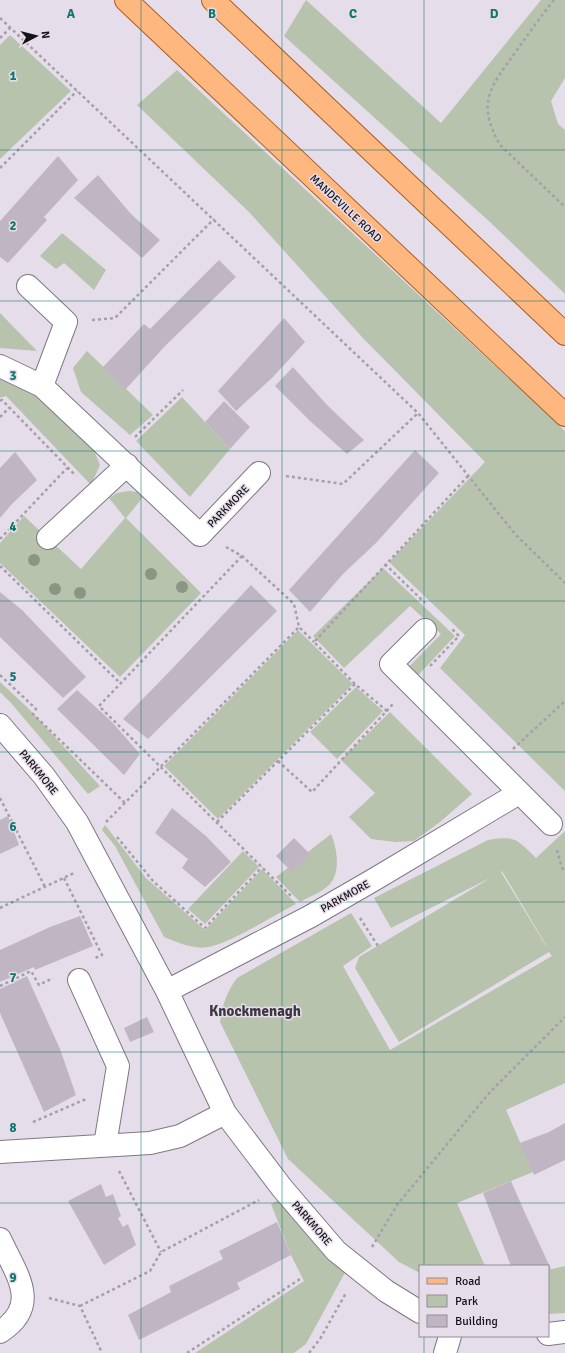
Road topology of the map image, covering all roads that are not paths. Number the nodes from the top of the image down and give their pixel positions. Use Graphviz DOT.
graph roads {
  1 [pos="126,0"];
  2 [pos="213,0"];
  3 [pos="28,286"];
  4 [pos="565,334"];
  5 [pos="0,366"];
  6 [pos="42,386"];
  7 [pos="565,415"];
  8 [pos="121,460"];
  9 [pos="259,473"];
  10 [pos="48,538"];
  11 [pos="425,630"];
  12 [pos="0,725"];
  13 [pos="519,793"];
  14 [pos="551,824"];
  15 [pos="75,972"];
  16 [pos="167,991"];
  17 [pos="225,1113"];
  18 [pos="105,1146"];
  19 [pos="0,1152"];
  20 [pos="0,1239"];
  21 [pos="419,1311"];
  22 [pos="0,1332"];
  23 [pos="565,1332"];
  24 [pos="549,1334"];
  25 [pos="450,1337"];
  26 [pos="446,1353"];
  1 -- 7 [label="main road, MANDEVILLE ROAD"];
  2 -- 4 [label="main road"];
  3 -- 6 [label="street"];
  5 -- 6 [label="street, PARKMORE"];
  6 -- 8 [label="street, PARKMORE"];
  8 -- 9 [label="street, PARKMORE"];
  8 -- 10 [label="street"];
  11 -- 13 [label="street"];
  12 -- 16 [label="street, PARKMORE"];
  13 -- 14 [label="street"];
  13 -- 16 [label="street, PARKMORE"];
  15 -- 18 [label="street"];
  16 -- 17 [label="street, PARKMORE"];
  17 -- 18 [label="street"];
  17 -- 21 [label="street, PARKMORE"];
  18 -- 19 [label="street"];
  20 -- 22 [label="street"];
  23 -- 24 [label="street"];
  25 -- 26 [label="street"];
}
